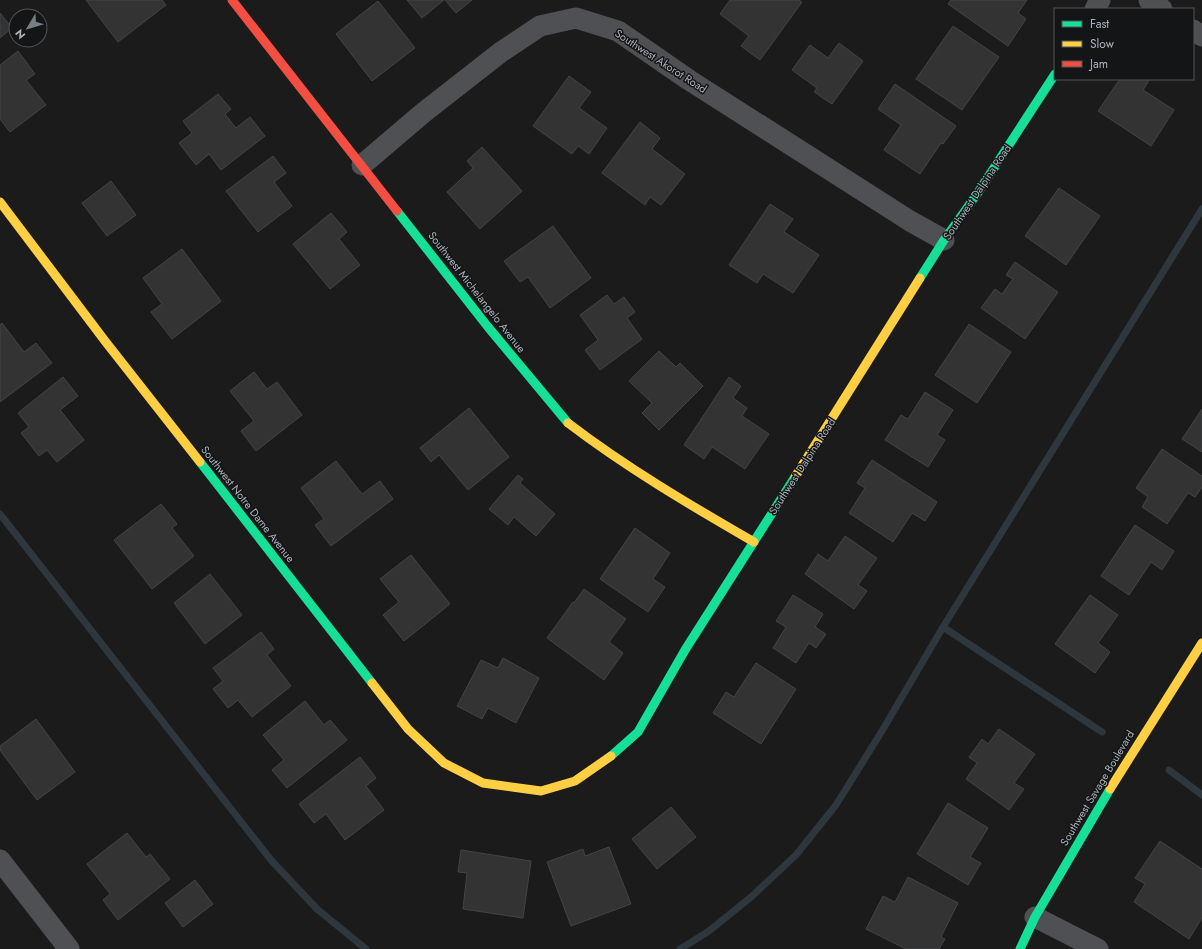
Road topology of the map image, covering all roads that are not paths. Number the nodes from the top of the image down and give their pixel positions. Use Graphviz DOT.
graph roads {
  1 [pos="232,0"];
  2 [pos="1149,0"];
  3 [pos="1161,8"];
  4 [pos="1054,76"];
  5 [pos="362,165"];
  6 [pos="0,202"];
  7 [pos="944,240"];
  8 [pos="754,542"];
  9 [pos="1202,643"];
  10 [pos="504,786"];
  11 [pos="0,860"];
  12 [pos="1034,917"];
  13 [pos="68,949"];
  14 [pos="1020,949"];
  15 [pos="1098,949"];
  1 -- 5 [label="street, Southwest Michelangelo Avenue"];
  2 -- 3 [label="street"];
  4 -- 7 [label="street, Southwest Dalpina Road"];
  5 -- 7 [label="street, Southwest Akorot Road"];
  5 -- 8 [label="street, Southwest Michelangelo Avenue"];
  6 -- 10 [label="street, Southwest Notre Dame Avenue"];
  7 -- 8 [label="street, Southwest Dalpina Road"];
  8 -- 10 [label="street, Southwest Dalpina Road"];
  9 -- 12 [label="street, Southwest Savage Boulevard"];
  11 -- 13 [label="street"];
  12 -- 14 [label="street, Southwest Savage Boulevard"];
  12 -- 15 [label="street"];
}
